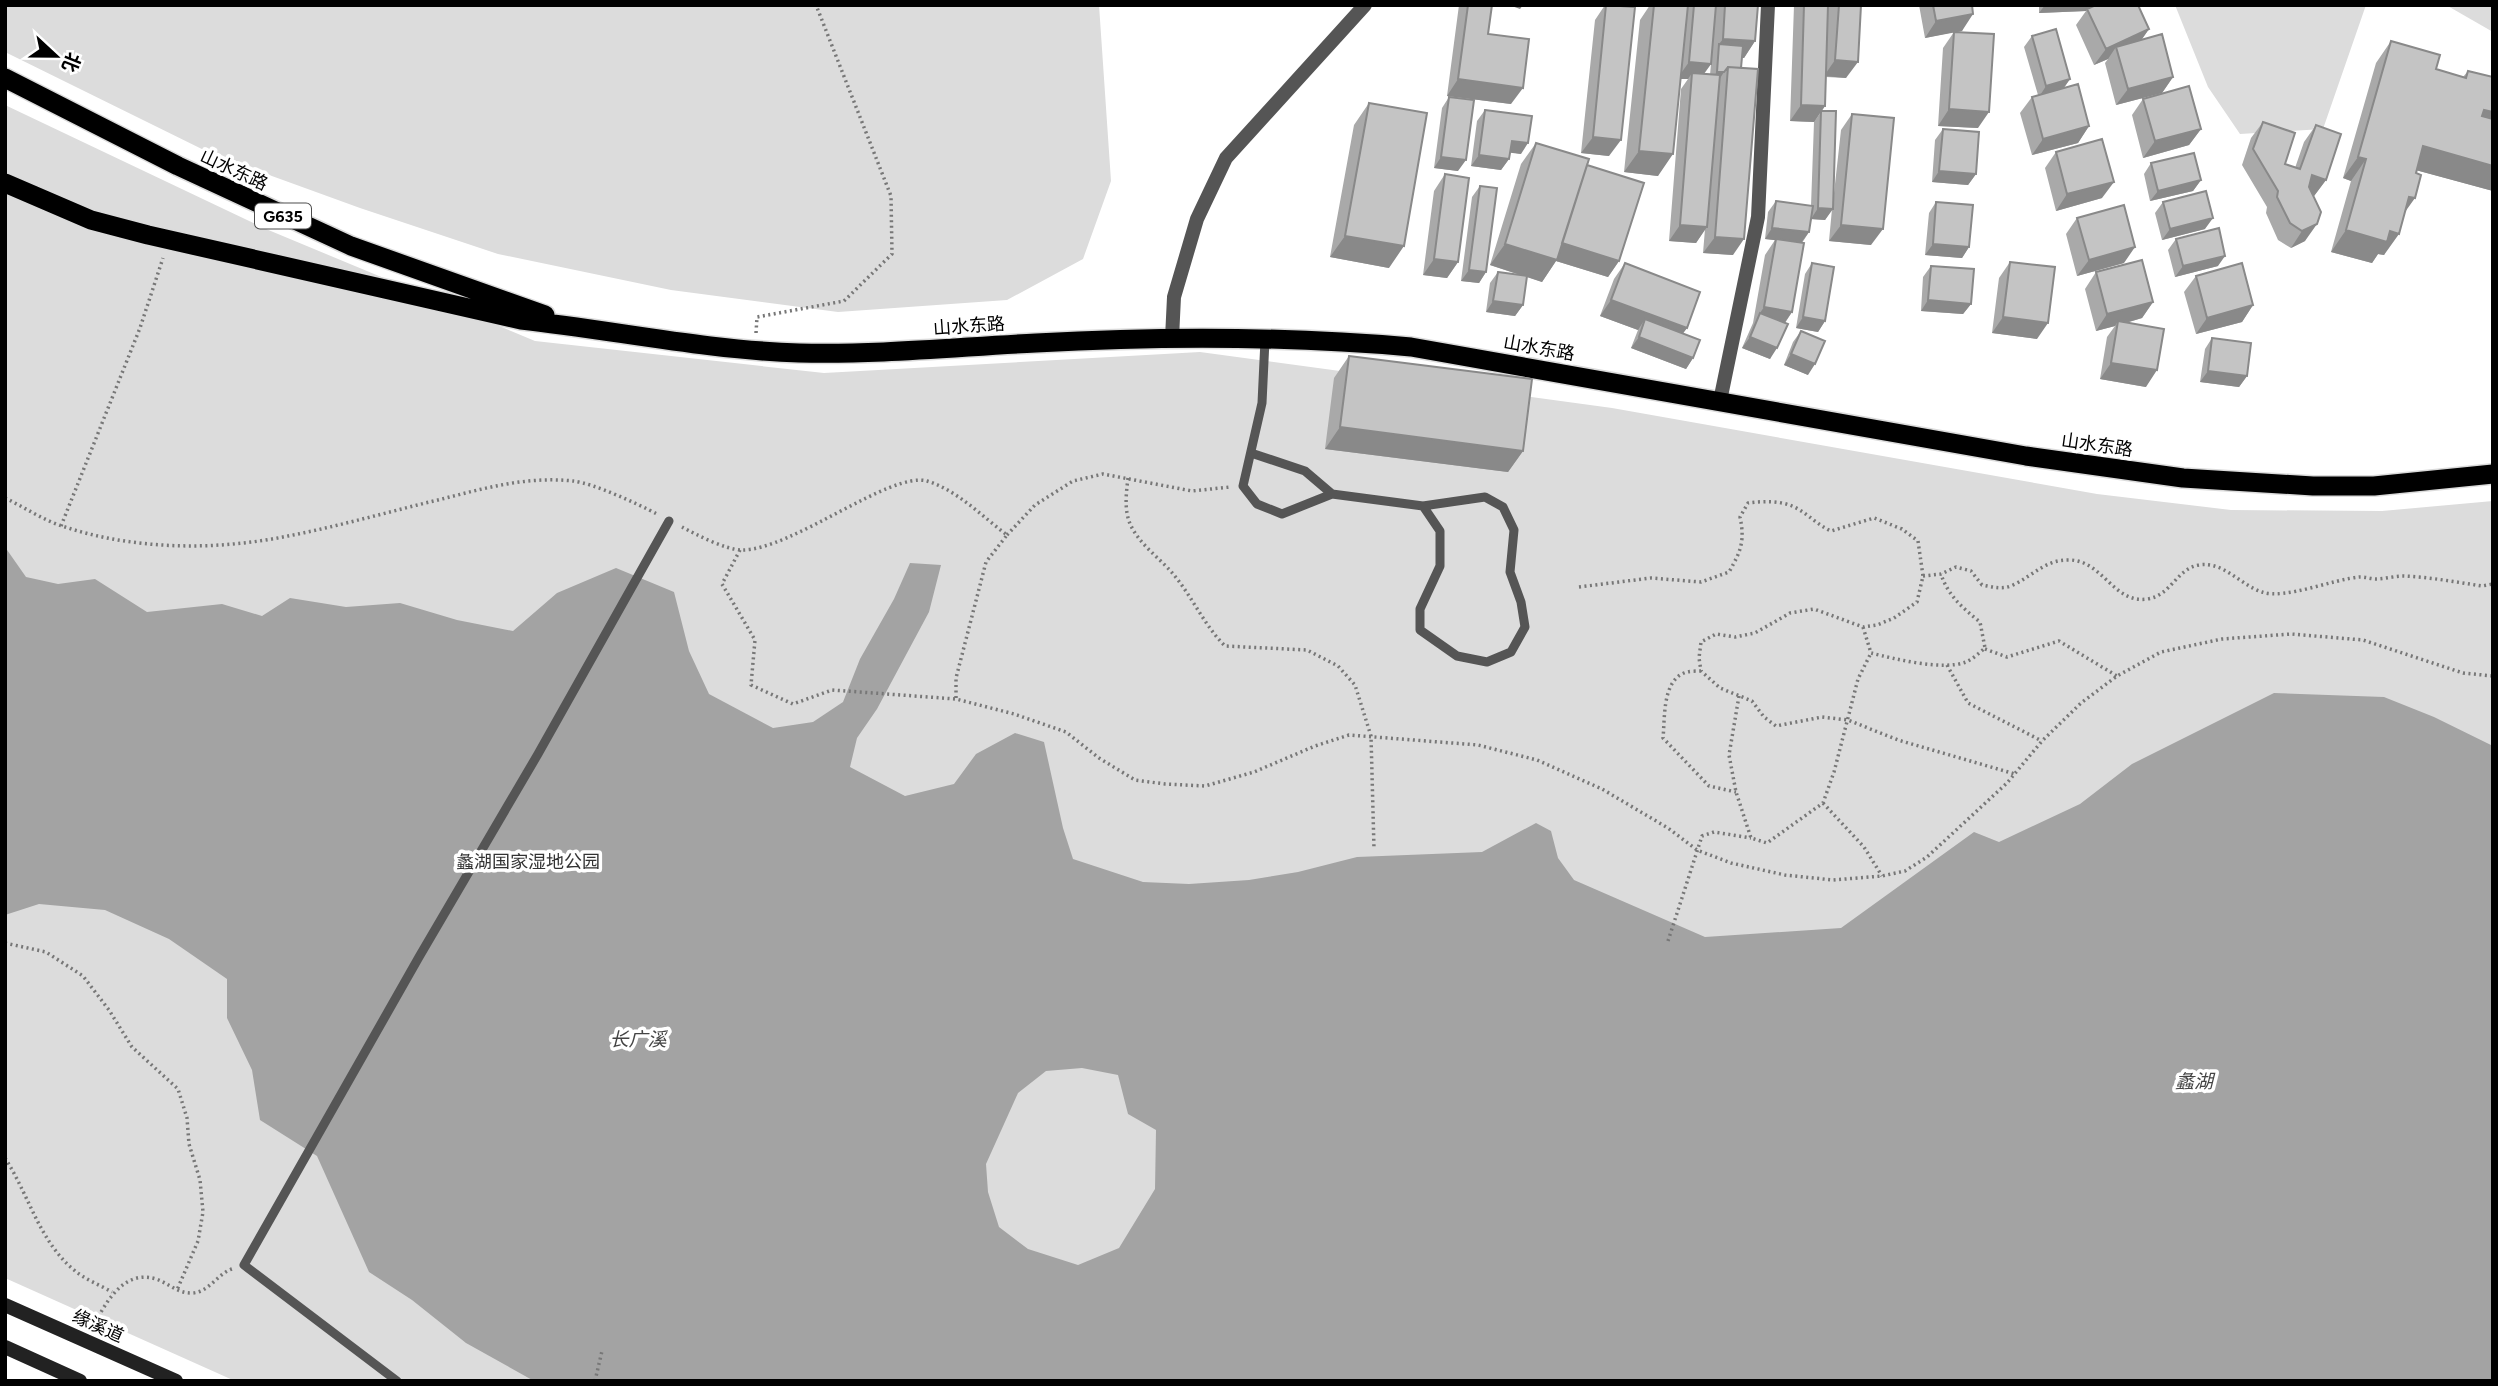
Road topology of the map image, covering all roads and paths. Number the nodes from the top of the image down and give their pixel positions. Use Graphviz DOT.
graph roads {
  1 [pos="816,5"];
  2 [pos="1365,5"];
  3 [pos="1768,5"];
  4 [pos="5,78"];
  5 [pos="5,183"];
  6 [pos="169,240"];
  7 [pos="572,326"];
  8 [pos="1172,338"];
  9 [pos="1266,338"];
  10 [pos="756,350"];
  11 [pos="1720,401"];
  12 [pos="1251,453"];
  13 [pos="2493,474"];
  14 [pos="1128,478"];
  15 [pos="1242,486"];
  16 [pos="1332,494"];
  17 [pos="5,498"];
  18 [pos="1423,506"];
  19 [pos="669,521"];
  20 [pos="61,526"];
  21 [pos="1007,536"];
  22 [pos="740,550"];
  23 [pos="1941,574"];
  24 [pos="1923,576"];
  25 [pos="2493,584"];
  26 [pos="1579,587"];
  27 [pos="1863,627"];
  28 [pos="1985,648"];
  29 [pos="1871,653"];
  30 [pos="1947,665"];
  31 [pos="1701,671"];
  32 [pos="2117,676"];
  33 [pos="2493,676"];
  34 [pos="1739,696"];
  35 [pos="956,699"];
  36 [pos="1848,720"];
  37 [pos="1371,736"];
  38 [pos="2042,741"];
  39 [pos="2015,774"];
  40 [pos="1736,792"];
  41 [pos="1823,803"];
  42 [pos="1751,838"];
  43 [pos="1374,849"];
  44 [pos="1697,850"];
  45 [pos="1882,876"];
  46 [pos="1668,941"];
  47 [pos="5,943"];
  48 [pos="5,1158"];
  49 [pos="244,1265"];
  50 [pos="177,1290"];
  51 [pos="112,1292"];
  52 [pos="5,1305"];
  53 [pos="84,1341"];
  54 [pos="5,1347"];
  55 [pos="602,1351"];
  56 [pos="80,1381"];
  57 [pos="176,1381"];
  58 [pos="397,1381"];
  59 [pos="595,1381"];
  1 -- 10 [label="path"];
  2 -- 8 [label="street"];
  3 -- 11 [label="street"];
  4 -- 7 [label="highway, 山水东路 / G635"];
  5 -- 6 [label="highway, 山水东路"];
  6 -- 7 [label="highway, 山水东路"];
  6 -- 20 [label="path"];
  7 -- 10 [label="highway, 山水东路"];
  8 -- 9 [label="highway, 山水东路"];
  8 -- 10 [label="highway, 山水东路"];
  9 -- 11 [label="highway, 山水东路"];
  9 -- 12 [label="lane"];
  11 -- 13 [label="highway, 山水东路"];
  12 -- 15 [label="lane"];
  12 -- 16 [label="lane"];
  14 -- 15 [label="path"];
  14 -- 21 [label="path"];
  14 -- 37 [label="path"];
  15 -- 16 [label="lane"];
  16 -- 18 [label="lane"];
  17 -- 20 [label="path"];
  18 -- 18 [label="lane"];
  19 -- 20 [label="path"];
  19 -- 22 [label="path"];
  19 -- 49 [label="lane"];
  21 -- 22 [label="path"];
  21 -- 35 [label="path"];
  22 -- 35 [label="path"];
  23 -- 24 [label="path"];
  23 -- 25 [label="path"];
  23 -- 28 [label="path"];
  24 -- 26 [label="path"];
  24 -- 27 [label="path"];
  27 -- 29 [label="path"];
  27 -- 31 [label="path"];
  28 -- 30 [label="path"];
  28 -- 32 [label="path"];
  29 -- 30 [label="path"];
  29 -- 36 [label="path"];
  30 -- 38 [label="path"];
  31 -- 34 [label="path"];
  31 -- 40 [label="path"];
  32 -- 33 [label="path"];
  32 -- 38 [label="path"];
  34 -- 36 [label="path"];
  34 -- 40 [label="path"];
  35 -- 37 [label="path"];
  36 -- 39 [label="path"];
  36 -- 41 [label="path"];
  37 -- 43 [label="path"];
  37 -- 44 [label="path"];
  38 -- 39 [label="path"];
  39 -- 45 [label="path"];
  40 -- 42 [label="path"];
  41 -- 42 [label="path"];
  41 -- 45 [label="path"];
  42 -- 44 [label="path"];
  44 -- 45 [label="path"];
  44 -- 46 [label="path"];
  47 -- 50 [label="path"];
  48 -- 51 [label="path"];
  49 -- 50 [label="path"];
  49 -- 58 [label="lane"];
  50 -- 51 [label="path"];
  51 -- 53 [label="path"];
  52 -- 53 [label="main road, 缘溪道"];
  53 -- 57 [label="main road, 缘溪道"];
  54 -- 56 [label="main road"];
  55 -- 59 [label="path"];
}
